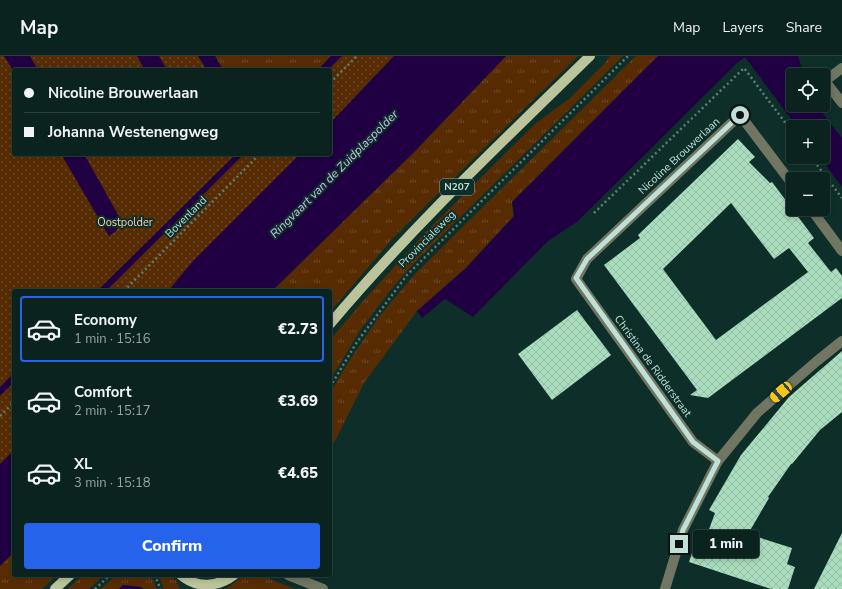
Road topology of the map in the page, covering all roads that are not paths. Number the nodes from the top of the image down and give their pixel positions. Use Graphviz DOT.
graph roads {
  1 [pos="590,56"];
  2 [pos="842,68"];
  3 [pos="842,103"];
  4 [pos="786,176"];
  5 [pos="816,216"];
  6 [pos="842,251"];
  7 [pos="576,278"];
  8 [pos="332,322"];
  9 [pos="842,341"];
  10 [pos="718,461"];
  11 [pos="68,577"];
  12 [pos="184,577"];
  13 [pos="232,577"];
  14 [pos="293,577"];
  15 [pos="190,585"];
  16 [pos="214,587"];
  17 [pos="55,589"];
  18 [pos="323,589"];
  19 [pos="665,589"];
  1 -- 8 [label="main road, Provincialeweg / N207"];
  2 -- 3 [label="street"];
  4 -- 7 [label="street, Nicoline Brouwerlaan"];
  5 -- 6 [label="street"];
  7 -- 10 [label="street, Christina de Ridderstraat"];
  9 -- 10 [label="street"];
  10 -- 19 [label="street"];
  11 -- 17 [label="main road"];
  12 -- 15 [label="main road"];
  13 -- 16 [label="main road"];
  14 -- 18 [label="street"];
  15 -- 16 [label="main road"];
}
